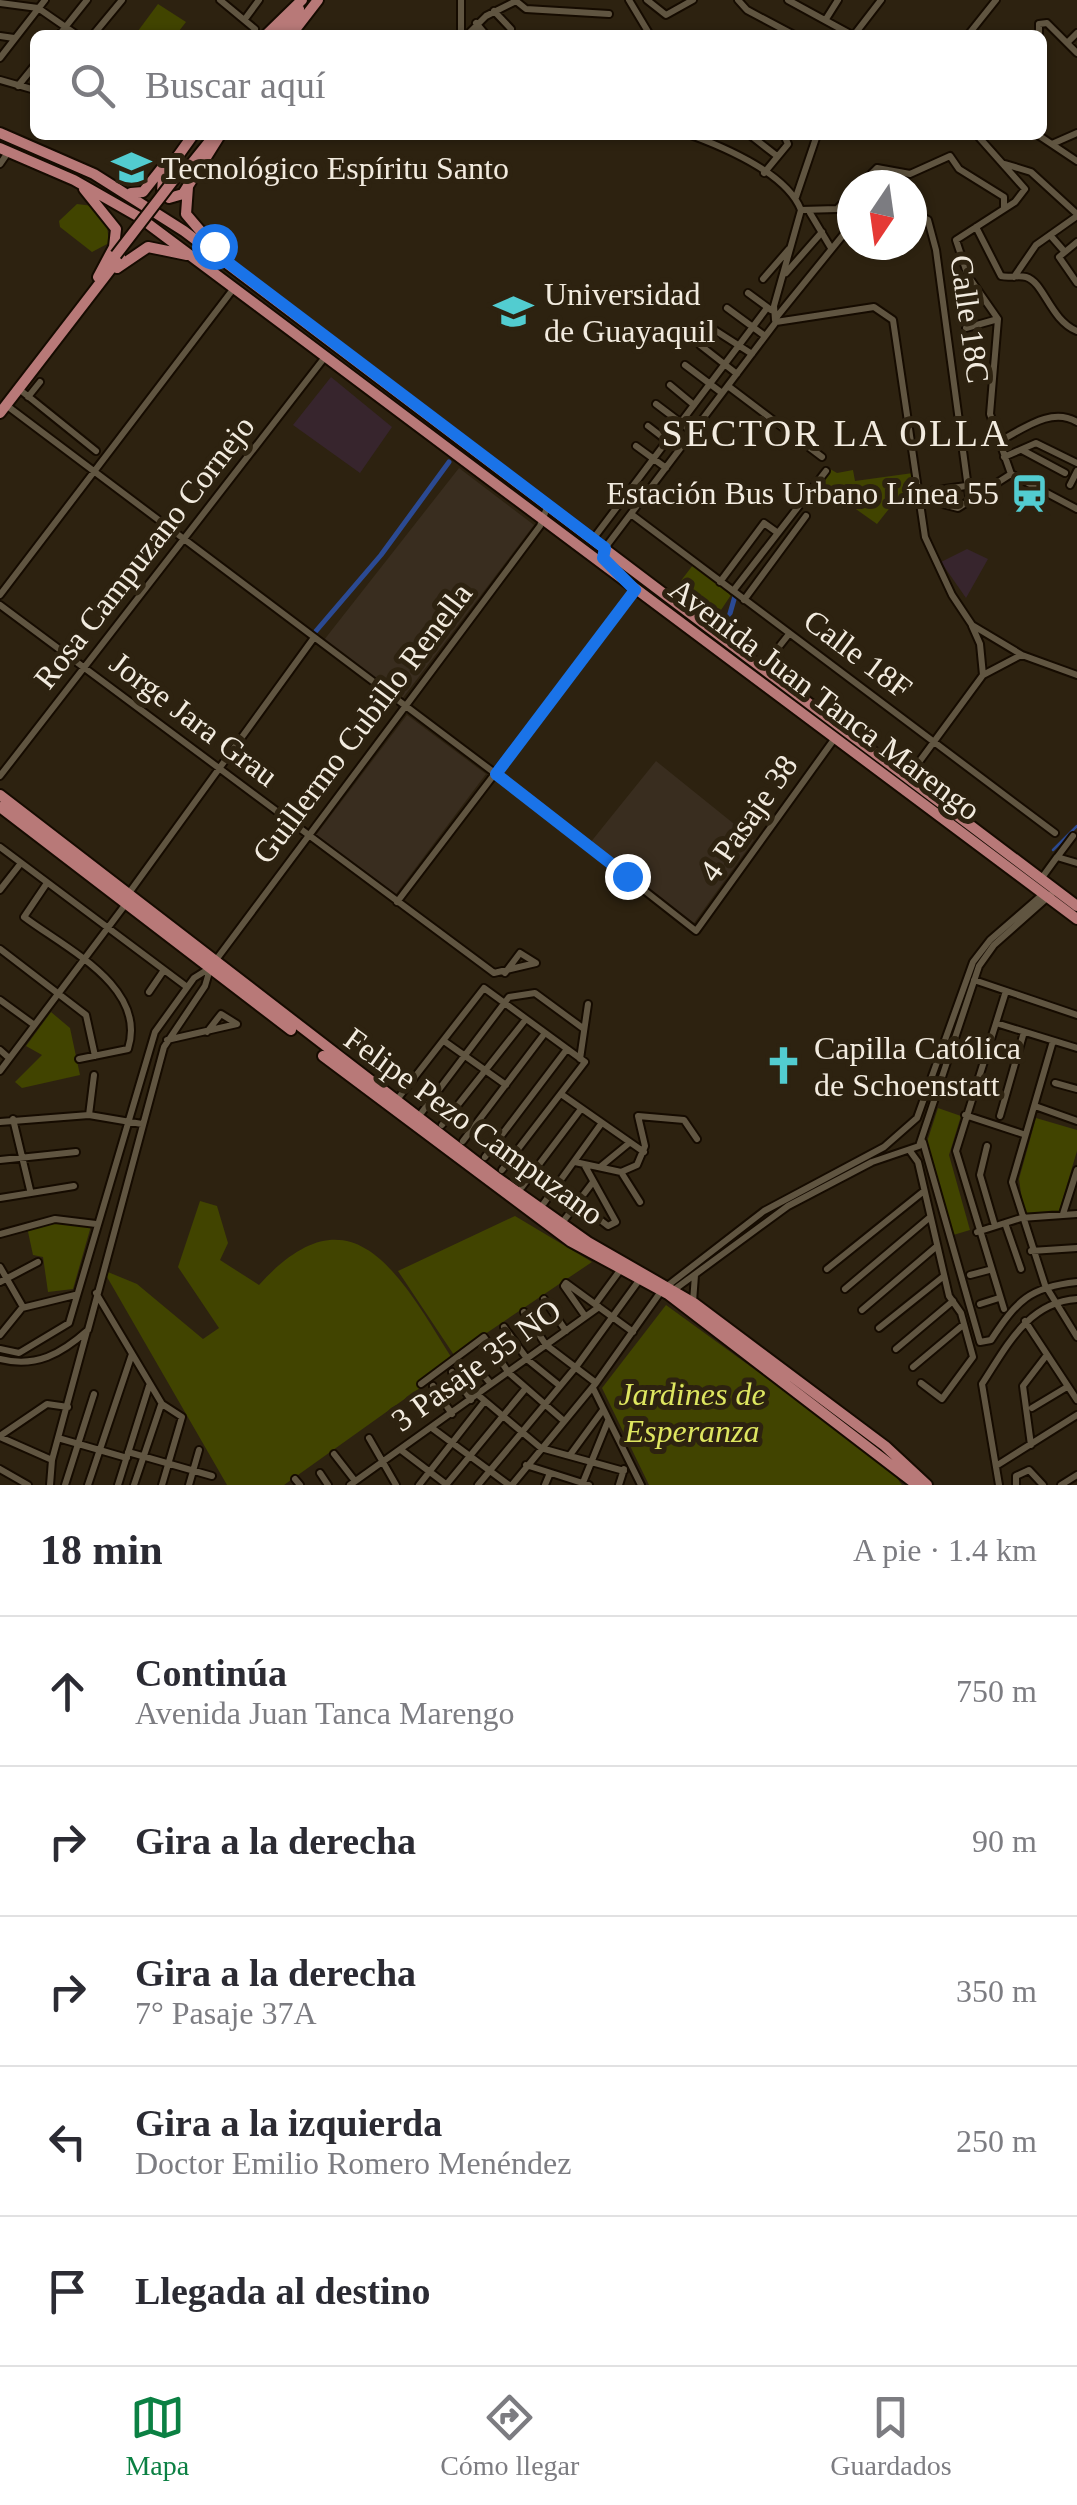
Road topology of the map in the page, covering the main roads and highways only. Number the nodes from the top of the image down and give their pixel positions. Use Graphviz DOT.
graph roads {
  1 [pos="301,0"];
  2 [pos="318,0"];
  3 [pos="264,30"];
  4 [pos="282,30"];
  5 [pos="295,30"];
  6 [pos="0,131"];
  7 [pos="186,140"];
  8 [pos="187,140"];
  9 [pos="209,140"];
  10 [pos="211,140"];
  11 [pos="5,150"];
  12 [pos="74,180"];
  13 [pos="188,186"];
  14 [pos="125,192"];
  15 [pos="197,258"];
  16 [pos="222,258"];
  17 [pos="94,288"];
  18 [pos="326,356"];
  19 [pos="376,375"];
  20 [pos="2,405"];
  21 [pos="605,548"];
  22 [pos="621,580"];
  23 [pos="846,745"];
  24 [pos="908,777"];
  25 [pos="0,794"];
  26 [pos="0,807"];
  27 [pos="1050,894"];
  28 [pos="127,900"];
  29 [pos="1075,902"];
  30 [pos="1077,919"];
  31 [pos="347,1070"];
  32 [pos="666,1292"];
  33 [pos="917,1485"];
  34 [pos="927,1485"];
  1 -- 3 [label="main road"];
  1 -- 4 [label="main road"];
  2 -- 5 [label="main road"];
  6 -- 14 [label="main road, Avenida Juan Tanca Marengo"];
  7 -- 14 [label="main road"];
  8 -- 13 [label="main road"];
  9 -- 17 [label="main road, bridge"];
  10 -- 13 [label="main road"];
  11 -- 12 [label="main road, Avenida Juan Tanca Marengo"];
  12 -- 15 [label="main road, Avenida Juan Tanca Marengo"];
  12 -- 17 [label="main road"];
  13 -- 16 [label="main road"];
  14 -- 16 [label="main road, Avenida Juan Tanca Marengo"];
  15 -- 17 [label="main road"];
  15 -- 18 [label="main road, Avenida Juan Tanca Marengo"];
  16 -- 19 [label="main road, Avenida Juan Tanca Marengo"];
  17 -- 20 [label="main road"];
  17 -- 20 [label="main road"];
  18 -- 19 [label="main road"];
  18 -- 22 [label="main road, Avenida Juan Tanca Marengo"];
  19 -- 21 [label="main road, Avenida Juan Tanca Marengo"];
  21 -- 22 [label="main road"];
  21 -- 24 [label="main road, Avenida Juan Tanca Marengo"];
  22 -- 23 [label="main road, Avenida Juan Tanca Marengo"];
  23 -- 24 [label="main road"];
  23 -- 27 [label="main road, Avenida Juan Tanca Marengo"];
  24 -- 27 [label="main road, Avenida Juan Tanca Marengo"];
  25 -- 28 [label="main road, Felipe Pezo Campuzano"];
  26 -- 28 [label="main road, Felipe Pezo Campuzano"];
  27 -- 29 [label="main road, Avenida Juan Tanca Marengo"];
  27 -- 30 [label="main road, Avenida Juan Tanca Marengo"];
  28 -- 31 [label="main road, Felipe Pezo Campuzano"];
  31 -- 32 [label="main road, Felipe Pezo Campuzano"];
  31 -- 32 [label="main road, Felipe Pezo Campuzano"];
  32 -- 33 [label="main road, Felipe Pezo Campuzano"];
  32 -- 34 [label="main road, Felipe Pezo Campuzano"];
}
